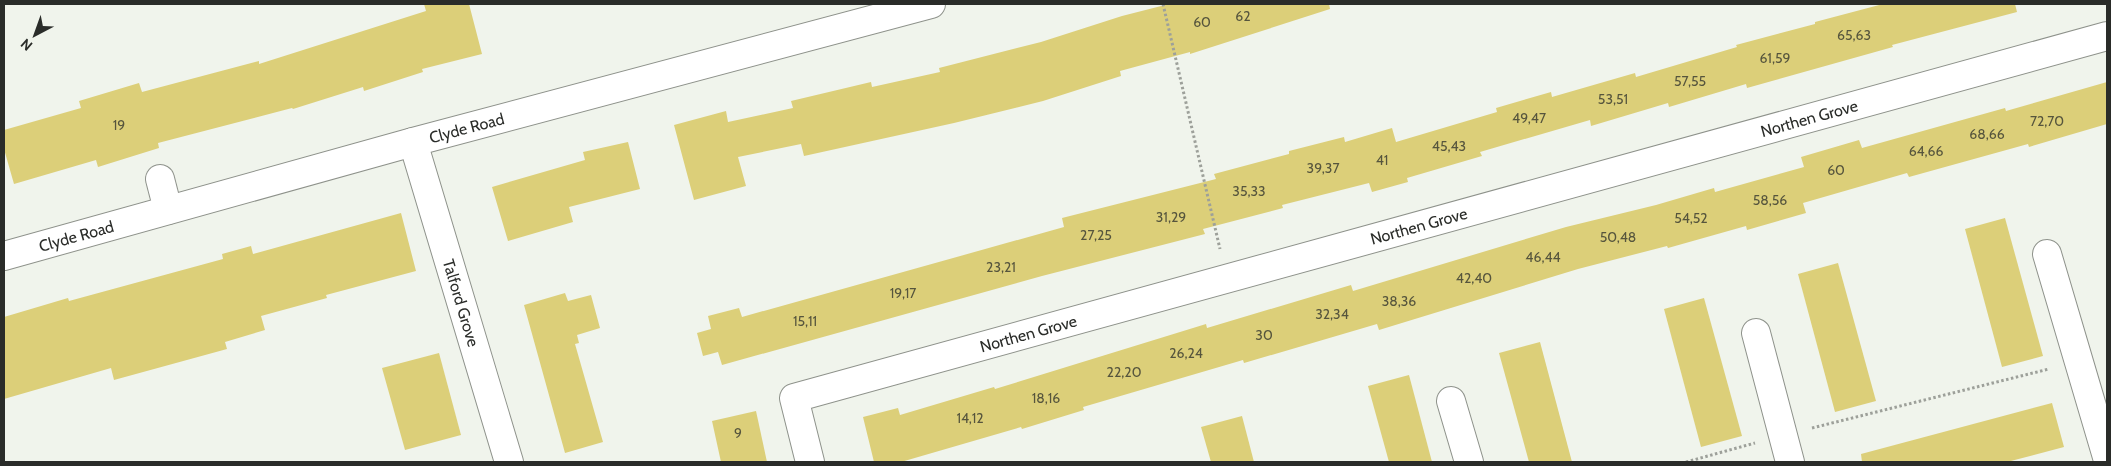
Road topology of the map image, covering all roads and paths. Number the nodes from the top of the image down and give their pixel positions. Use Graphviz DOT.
graph roads {
  1 [pos="931,4"];
  2 [pos="1163,4"];
  3 [pos="2107,36"];
  4 [pos="413,142"];
  5 [pos="160,179"];
  6 [pos="168,210"];
  7 [pos="2047,254"];
  8 [pos="4,256"];
  9 [pos="1227,279"];
  10 [pos="1756,333"];
  11 [pos="2079,362"];
  12 [pos="1451,401"];
  13 [pos="1783,436"];
  14 [pos="2107,456"];
  15 [pos="509,462"];
  16 [pos="810,462"];
  17 [pos="1469,462"];
  18 [pos="1686,462"];
  19 [pos="1790,462"];
  1 -- 4 [label="street, Clyde Road"];
  2 -- 9 [label="path"];
  3 -- 9 [label="street, Northen Grove"];
  4 -- 6 [label="street, Clyde Road"];
  4 -- 15 [label="street, Talford Grove"];
  5 -- 6 [label="street"];
  6 -- 8 [label="street, Clyde Road"];
  7 -- 11 [label="street"];
  9 -- 16 [label="street, Northen Grove"];
  10 -- 13 [label="street"];
  11 -- 13 [label="path"];
  11 -- 14 [label="street"];
  12 -- 17 [label="street"];
  13 -- 18 [label="path"];
  13 -- 19 [label="street"];
}
